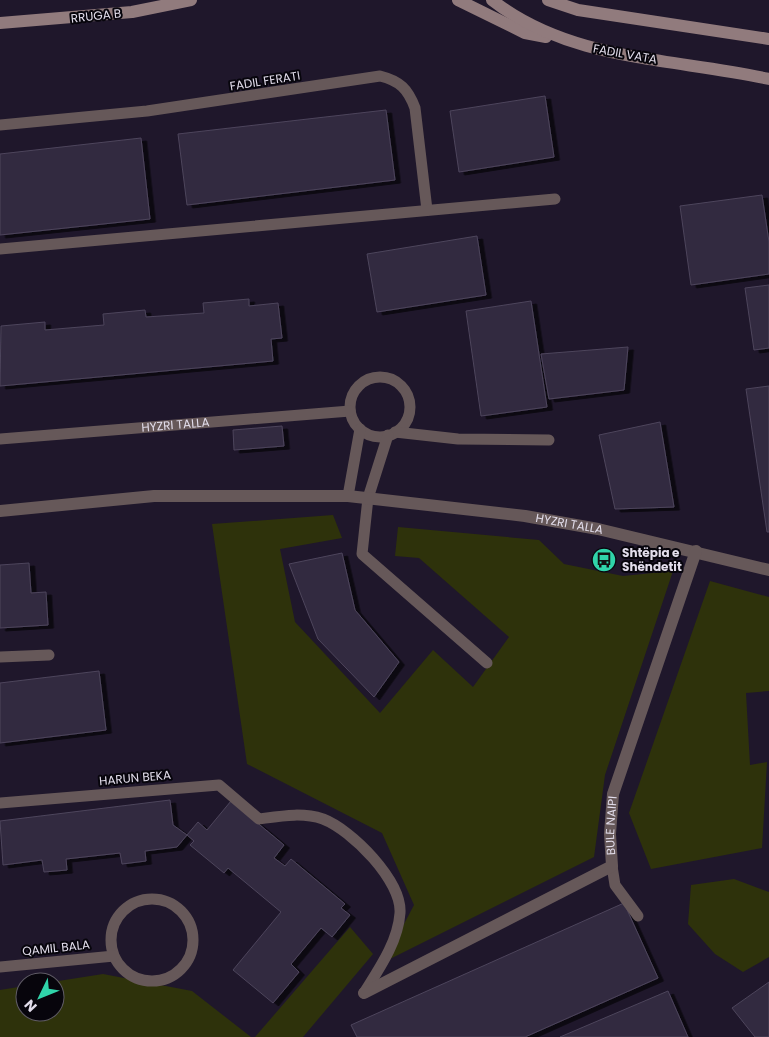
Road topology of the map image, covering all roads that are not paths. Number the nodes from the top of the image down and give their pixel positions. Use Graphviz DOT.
graph roads {
  1 [pos="191,0"];
  2 [pos="458,0"];
  3 [pos="492,0"];
  4 [pos="548,0"];
  5 [pos="566,0"];
  6 [pos="578,10"];
  7 [pos="0,23"];
  8 [pos="769,39"];
  9 [pos="568,42"];
  10 [pos="769,78"];
  11 [pos="0,126"];
  12 [pos="555,199"];
  13 [pos="427,210"];
  14 [pos="0,248"];
  15 [pos="350,411"];
  16 [pos="360,429"];
  17 [pos="392,434"];
  18 [pos="0,440"];
  19 [pos="549,440"];
  20 [pos="348,496"];
  21 [pos="368,498"];
  22 [pos="0,511"];
  23 [pos="696,551"];
  24 [pos="769,570"];
  25 [pos="49,655"];
  26 [pos="0,658"];
  27 [pos="487,663"];
  28 [pos="0,803"];
  29 [pos="612,866"];
  30 [pos="638,916"];
  31 [pos="114,956"];
  32 [pos="0,967"];
  33 [pos="364,993"];
  1 -- 7 [label="main road, RRUGA B"];
  2 -- 9 [label="main road"];
  3 -- 9 [label="main road, FADIL VATA"];
  4 -- 6 [label="main road"];
  5 -- 6 [label="main road"];
  6 -- 8 [label="main road"];
  9 -- 10 [label="main road, FADIL VATA"];
  11 -- 13 [label="lane, FADIL FERATI"];
  12 -- 13 [label="lane"];
  13 -- 14 [label="lane"];
  15 -- 16 [label="lane"];
  15 -- 17 [label="lane"];
  15 -- 18 [label="lane, HYZRI TALLA"];
  16 -- 17 [label="lane"];
  16 -- 20 [label="lane"];
  17 -- 19 [label="lane"];
  17 -- 21 [label="lane"];
  20 -- 21 [label="street, HYZRI TALLA"];
  20 -- 22 [label="street, HYZRI TALLA"];
  21 -- 23 [label="street, HYZRI TALLA"];
  21 -- 27 [label="lane"];
  23 -- 24 [label="street, HYZRI TALLA"];
  23 -- 29 [label="street, BULE NAIPI"];
  25 -- 26 [label="lane"];
  28 -- 33 [label="lane, HARUN BEKA"];
  29 -- 30 [label="lane"];
  29 -- 33 [label="street, BULE NAIPI"];
  31 -- 31 [label="lane"];
  31 -- 32 [label="lane, QAMIL BALA"];
}
